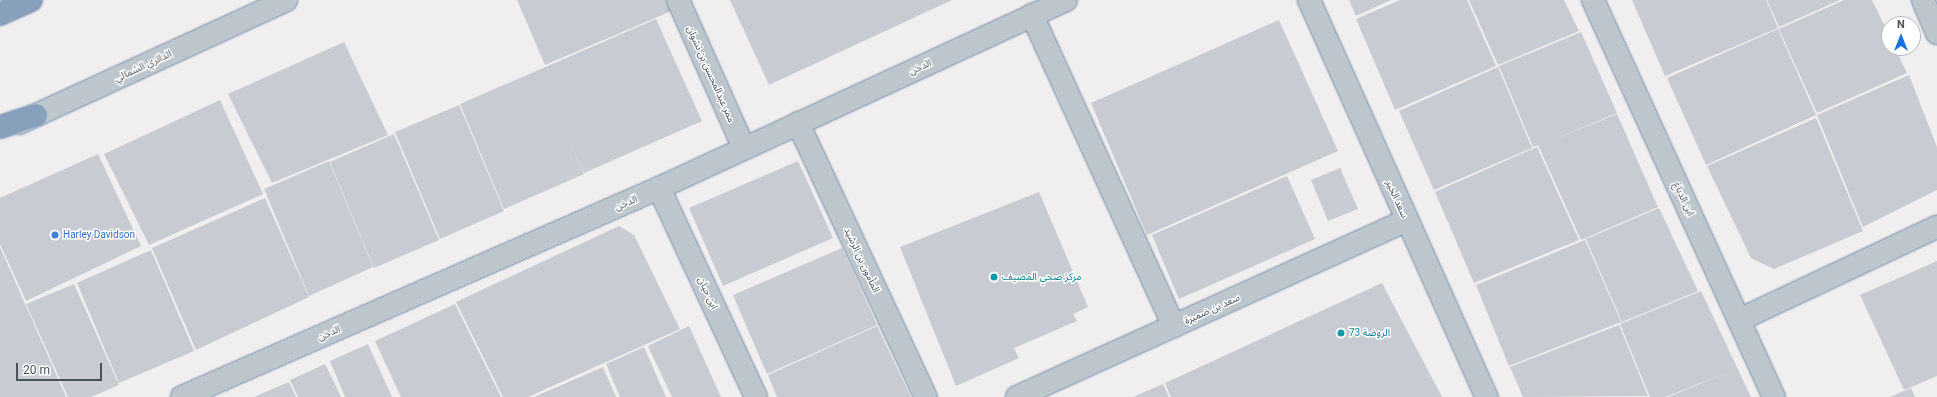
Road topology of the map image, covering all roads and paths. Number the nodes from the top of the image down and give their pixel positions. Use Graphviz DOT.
graph roads {
  1 [pos="31,0"];
  2 [pos="286,0"];
  3 [pos="678,0"];
  4 [pos="1066,0"];
  5 [pos="1309,0"];
  6 [pos="1593,0"];
  7 [pos="1923,0"];
  8 [pos="0,14"];
  9 [pos="1032,15"];
  10 [pos="1937,33"];
  11 [pos="36,115"];
  12 [pos="798,123"];
  13 [pos="0,127"];
  14 [pos="0,132"];
  15 [pos="744,148"];
  16 [pos="659,188"];
  17 [pos="1407,220"];
  18 [pos="1937,228"];
  19 [pos="1739,320"];
  20 [pos="1174,326"];
  21 [pos="182,397"];
  22 [pos="756,397"];
  23 [pos="926,397"];
  24 [pos="1017,397"];
  25 [pos="1487,397"];
  26 [pos="1774,397"];
  1 -- 8 [label="highway"];
  2 -- 11 [label="street, الدائري الشمالي"];
  3 -- 15 [label="street, ممر عبدالمحسن بن نشوان"];
  4 -- 9 [label="street, الدخن"];
  5 -- 17 [label="street, سعد الخير"];
  6 -- 19 [label="street, ابن الدباغ"];
  7 -- 10 [label="street"];
  9 -- 12 [label="street, الدخن"];
  9 -- 20 [label="street"];
  11 -- 13 [label="highway"];
  11 -- 14 [label="street, الدائري الشمالي"];
  12 -- 15 [label="street, الدخن"];
  12 -- 23 [label="street, المأمون بن الرشيد"];
  15 -- 16 [label="street, الدخن"];
  16 -- 21 [label="street, الدخن"];
  16 -- 22 [label="street, ابن حيان"];
  17 -- 20 [label="street, سعد بن ضميرة"];
  17 -- 25 [label="street, سعد الخير"];
  18 -- 19 [label="street"];
  19 -- 26 [label="street, ابن الدباغ"];
  20 -- 24 [label="street, سعد بن ضميرة"];
}
